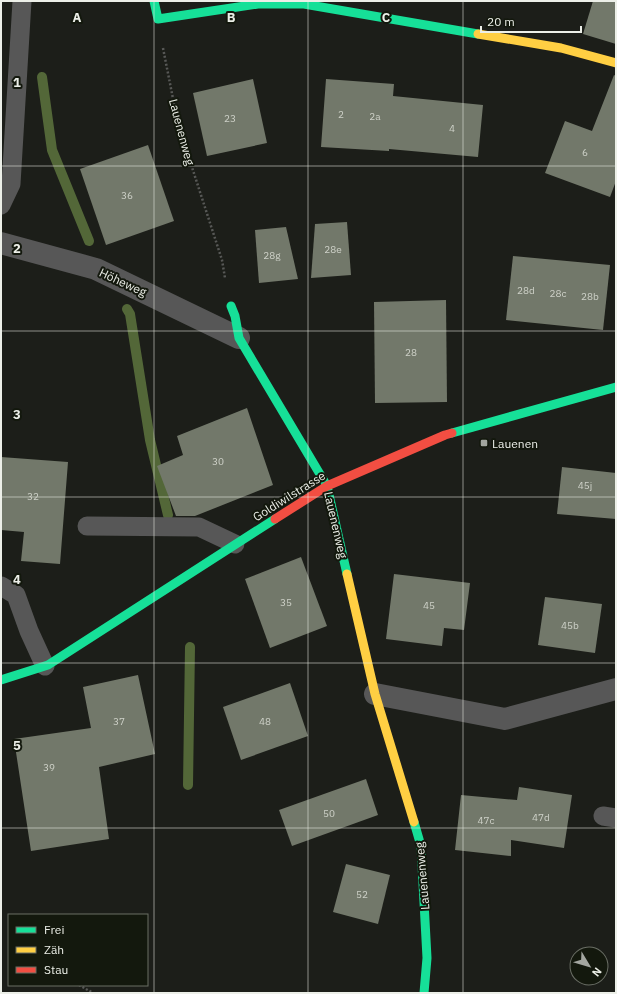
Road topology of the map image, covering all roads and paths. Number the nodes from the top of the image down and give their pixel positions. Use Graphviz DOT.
graph roads {
  1 [pos="22,1"];
  2 [pos="154,1"];
  3 [pos="158,19"];
  4 [pos="616,63"];
  5 [pos="1,205"];
  6 [pos="1,243"];
  7 [pos="222,260"];
  8 [pos="231,306"];
  9 [pos="239,338"];
  10 [pos="616,387"];
  11 [pos="327,486"];
  12 [pos="87,526"];
  13 [pos="235,544"];
  14 [pos="1,586"];
  15 [pos="45,666"];
  16 [pos="1,680"];
  17 [pos="616,689"];
  18 [pos="375,694"];
  19 [pos="81,986"];
  20 [pos="93,993"];
  21 [pos="424,993"];
  1 -- 5 [label="lane"];
  2 -- 3 [label="street"];
  3 -- 4 [label="street"];
  3 -- 7 [label="path, Lauenenweg"];
  6 -- 9 [label="street, Höheweg"];
  8 -- 9 [label="street, Lauenenweg"];
  9 -- 11 [label="street, Lauenenweg"];
  10 -- 11 [label="street, Goldiwilstrasse"];
  11 -- 13 [label="street, Goldiwilstrasse"];
  11 -- 18 [label="street, Lauenenweg"];
  12 -- 13 [label="lane"];
  13 -- 15 [label="street, Goldiwilstrasse"];
  14 -- 15 [label="lane"];
  15 -- 16 [label="street, Goldiwilstrasse"];
  17 -- 18 [label="street"];
  18 -- 21 [label="street, Lauenenweg"];
  19 -- 20 [label="path"];
}
